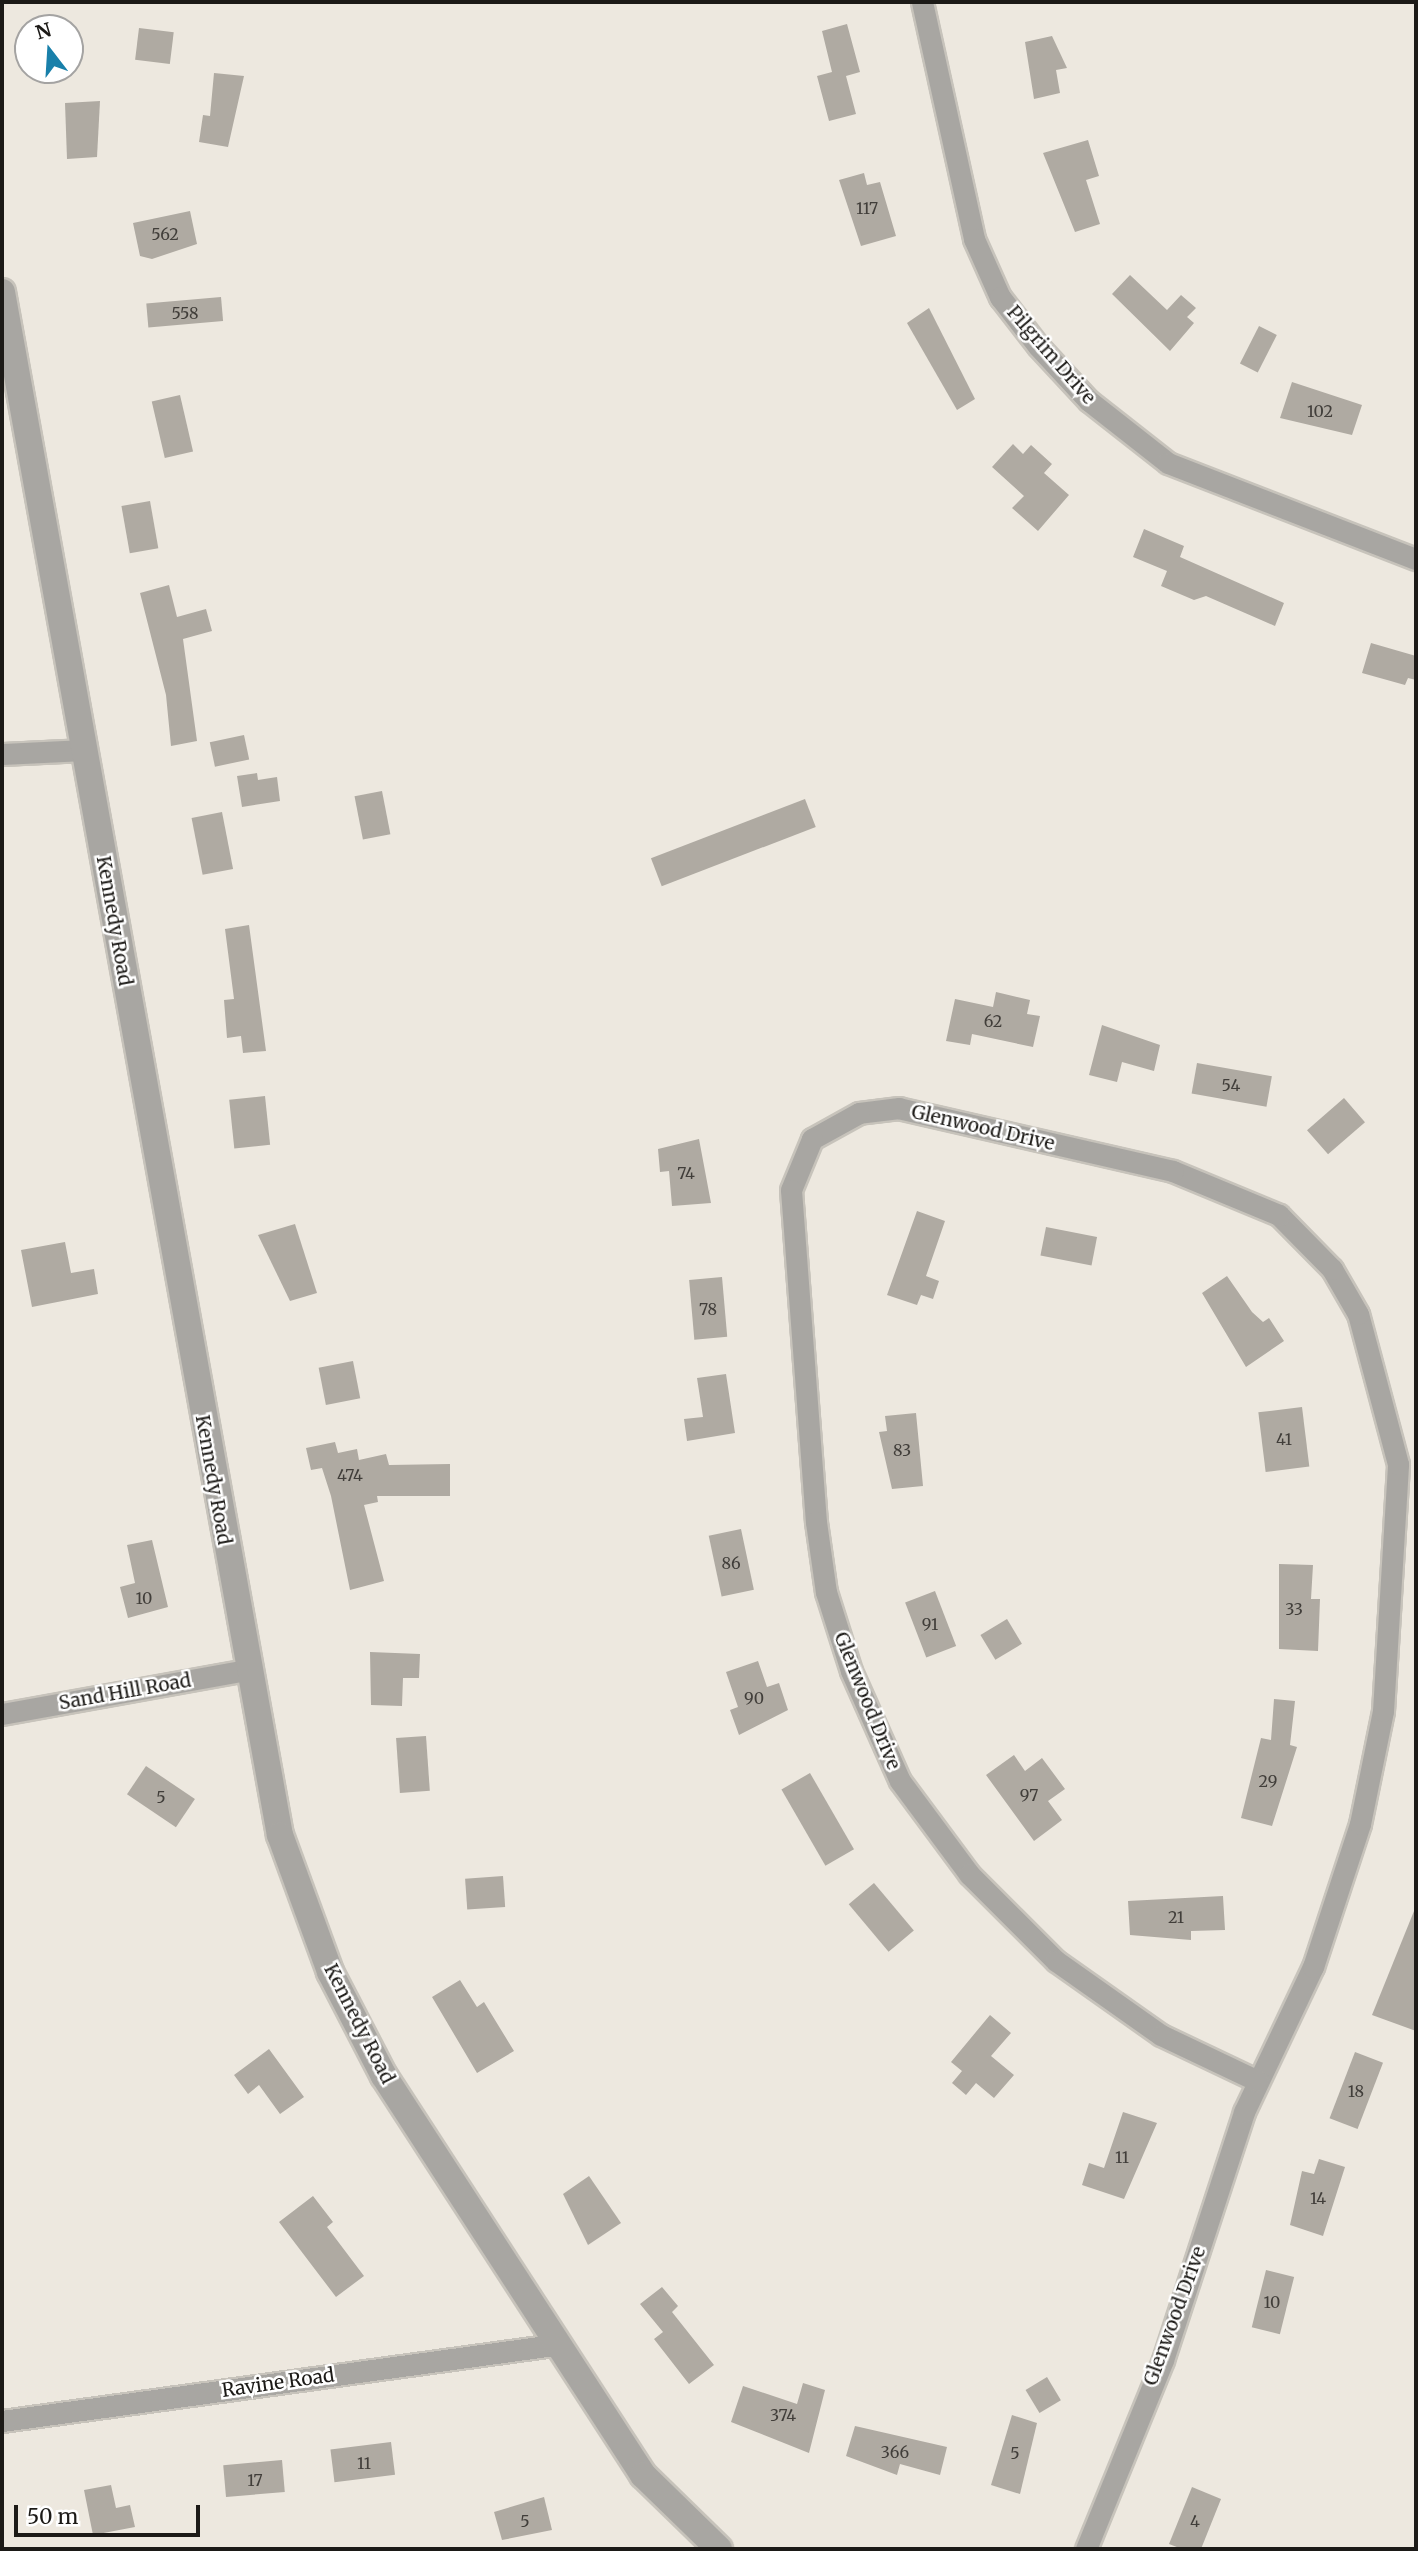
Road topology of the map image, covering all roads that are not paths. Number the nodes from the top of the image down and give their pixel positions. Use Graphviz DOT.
graph roads {
  1 [pos="922,2"];
  2 [pos="2,292"];
  3 [pos="1416,559"];
  4 [pos="84,750"];
  5 [pos="2,754"];
  6 [pos="247,1670"];
  7 [pos="2,1714"];
  8 [pos="1258,2081"];
  9 [pos="554,2345"];
  10 [pos="2,2421"];
  11 [pos="719,2549"];
  12 [pos="1086,2549"];
  1 -- 3 [label="street, Pilgrim Drive"];
  2 -- 4 [label="street, Kennedy Road"];
  4 -- 5 [label="street"];
  4 -- 6 [label="street, Kennedy Road"];
  6 -- 7 [label="street, Sand Hill Road"];
  6 -- 9 [label="street, Kennedy Road"];
  8 -- 8 [label="street, Glenwood Drive"];
  8 -- 12 [label="street, Glenwood Drive"];
  9 -- 10 [label="street, Ravine Road"];
  9 -- 11 [label="street, Kennedy Road"];
}
